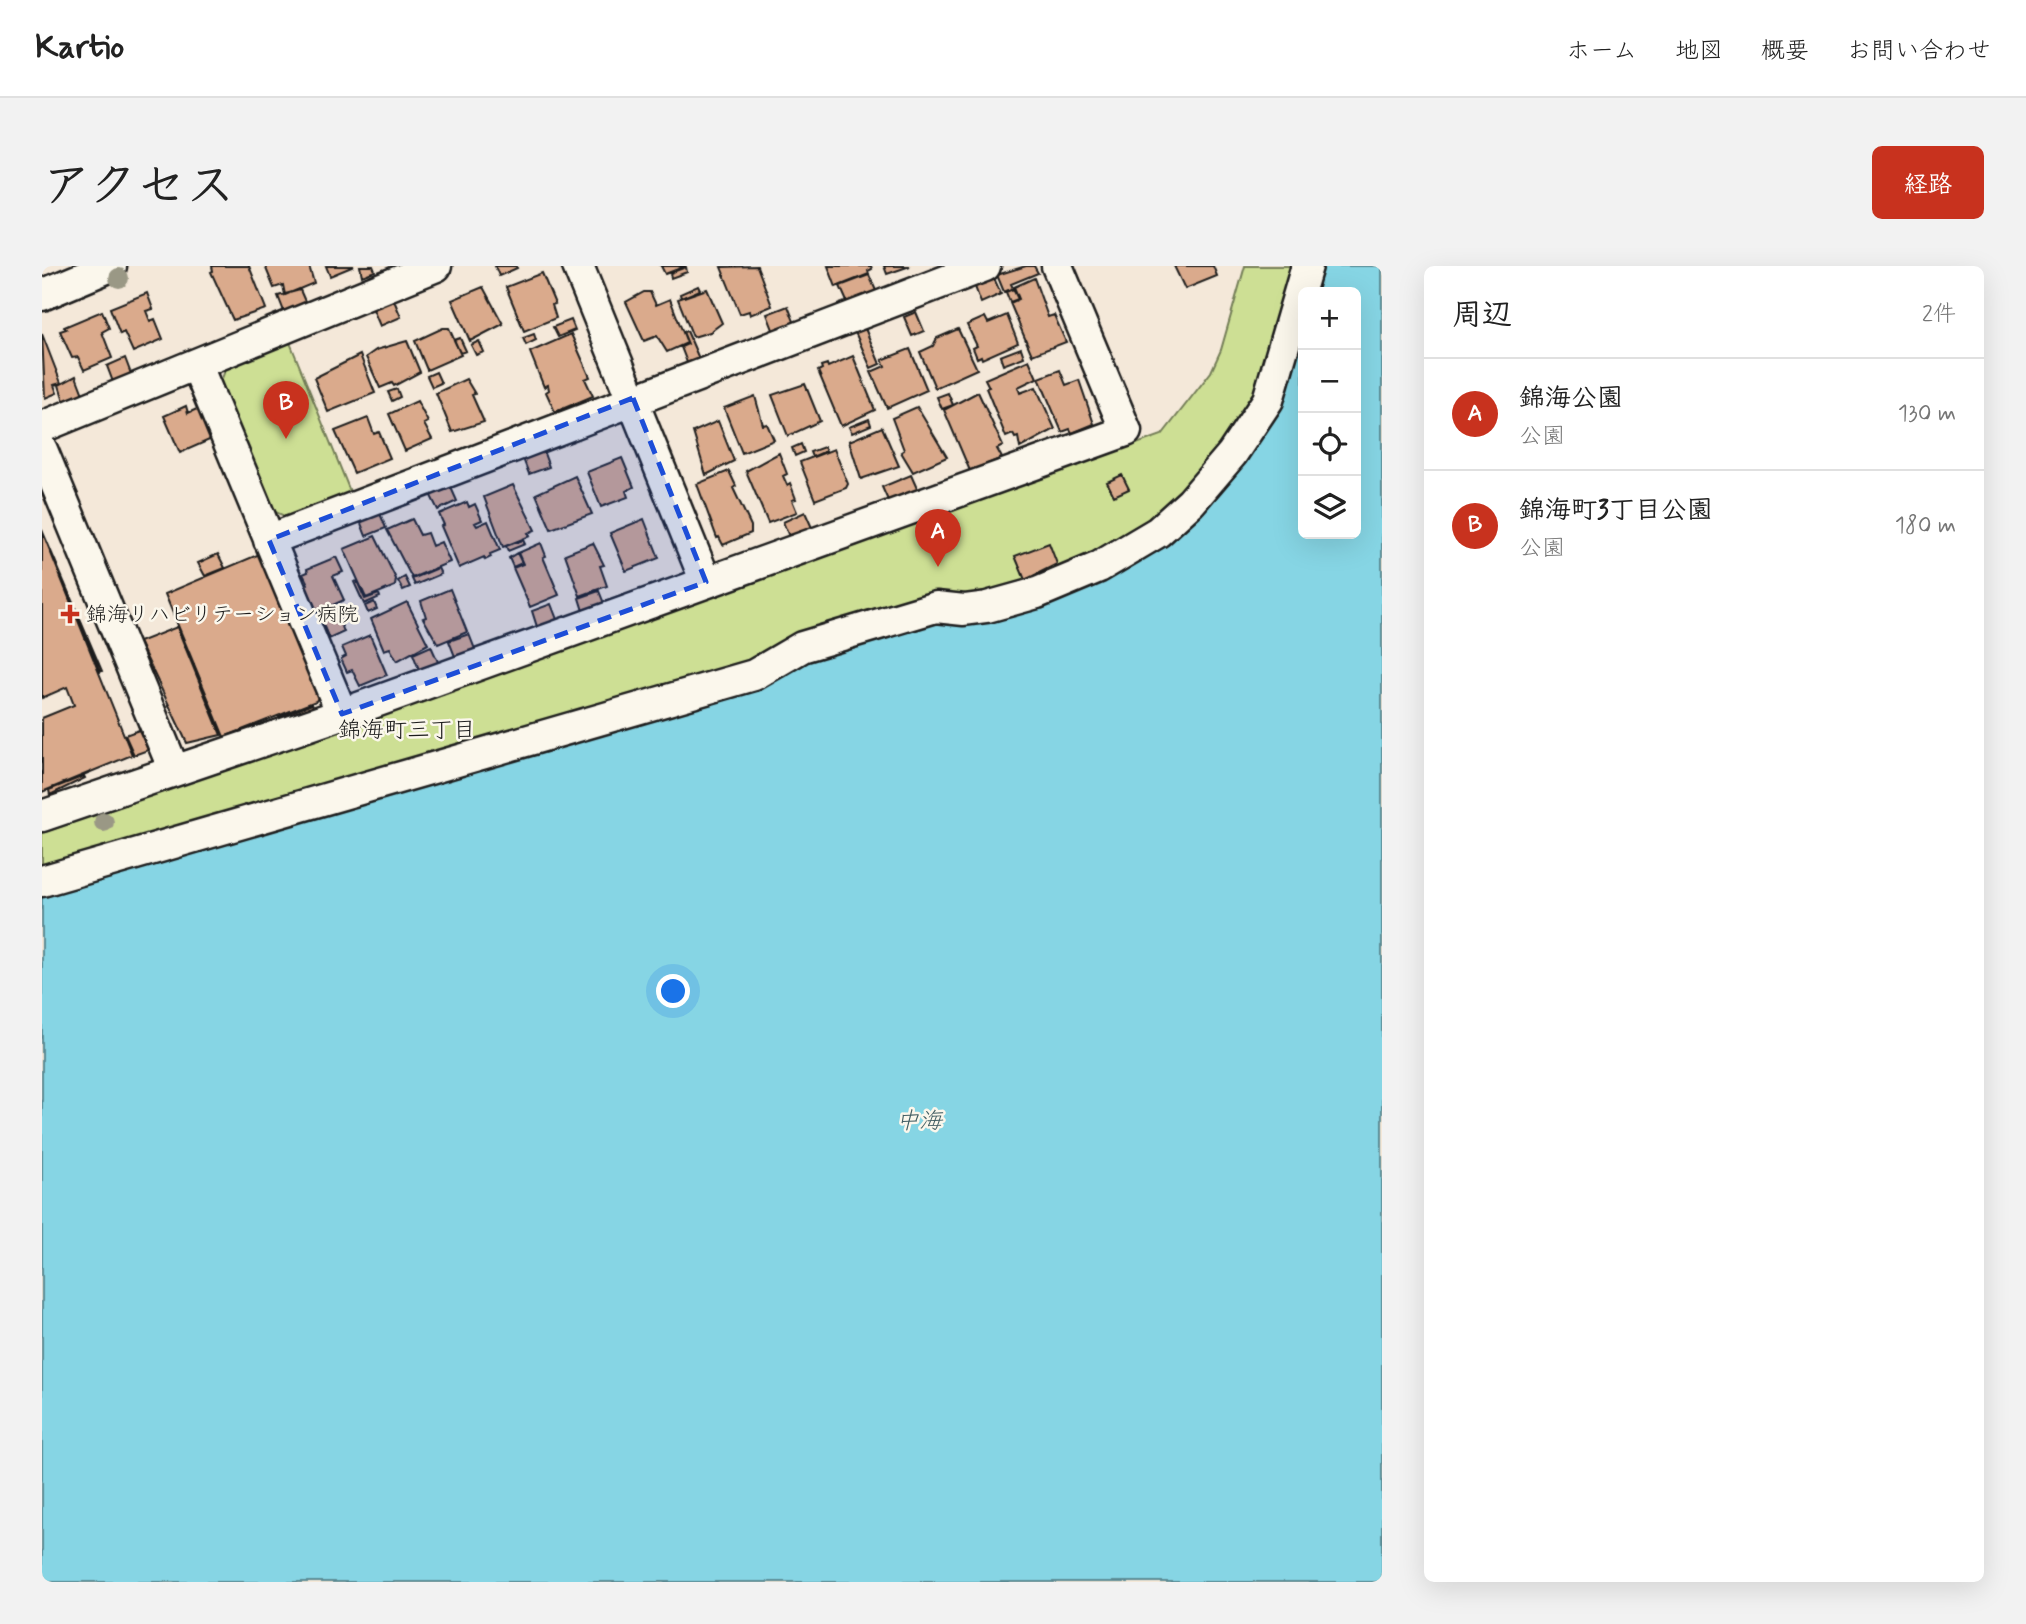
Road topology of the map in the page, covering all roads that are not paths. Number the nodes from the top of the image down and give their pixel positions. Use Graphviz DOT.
graph roads {
  1 [pos="111,266"];
  2 [pos="436,266"];
  3 [pos="579,266"];
  4 [pos="985,266"];
  5 [pos="1058,266"];
  6 [pos="1307,266"];
  7 [pos="42,295"];
  8 [pos="197,366"];
  9 [pos="633,398"];
  10 [pos="42,427"];
  11 [pos="42,450"];
  12 [pos="269,540"];
  13 [pos="706,582"];
  14 [pos="342,714"];
  15 [pos="174,770"];
  16 [pos="42,816"];
  17 [pos="42,881"];
  1 -- 7 [label="street"];
  2 -- 8 [label="street"];
  3 -- 9 [label="street"];
  4 -- 9 [label="street"];
  5 -- 13 [label="street"];
  6 -- 17 [label="street"];
  8 -- 10 [label="street"];
  8 -- 12 [label="street"];
  9 -- 12 [label="street"];
  9 -- 13 [label="street"];
  11 -- 15 [label="street"];
  12 -- 14 [label="street"];
  13 -- 14 [label="street"];
  14 -- 15 [label="street"];
  15 -- 16 [label="street"];
}
